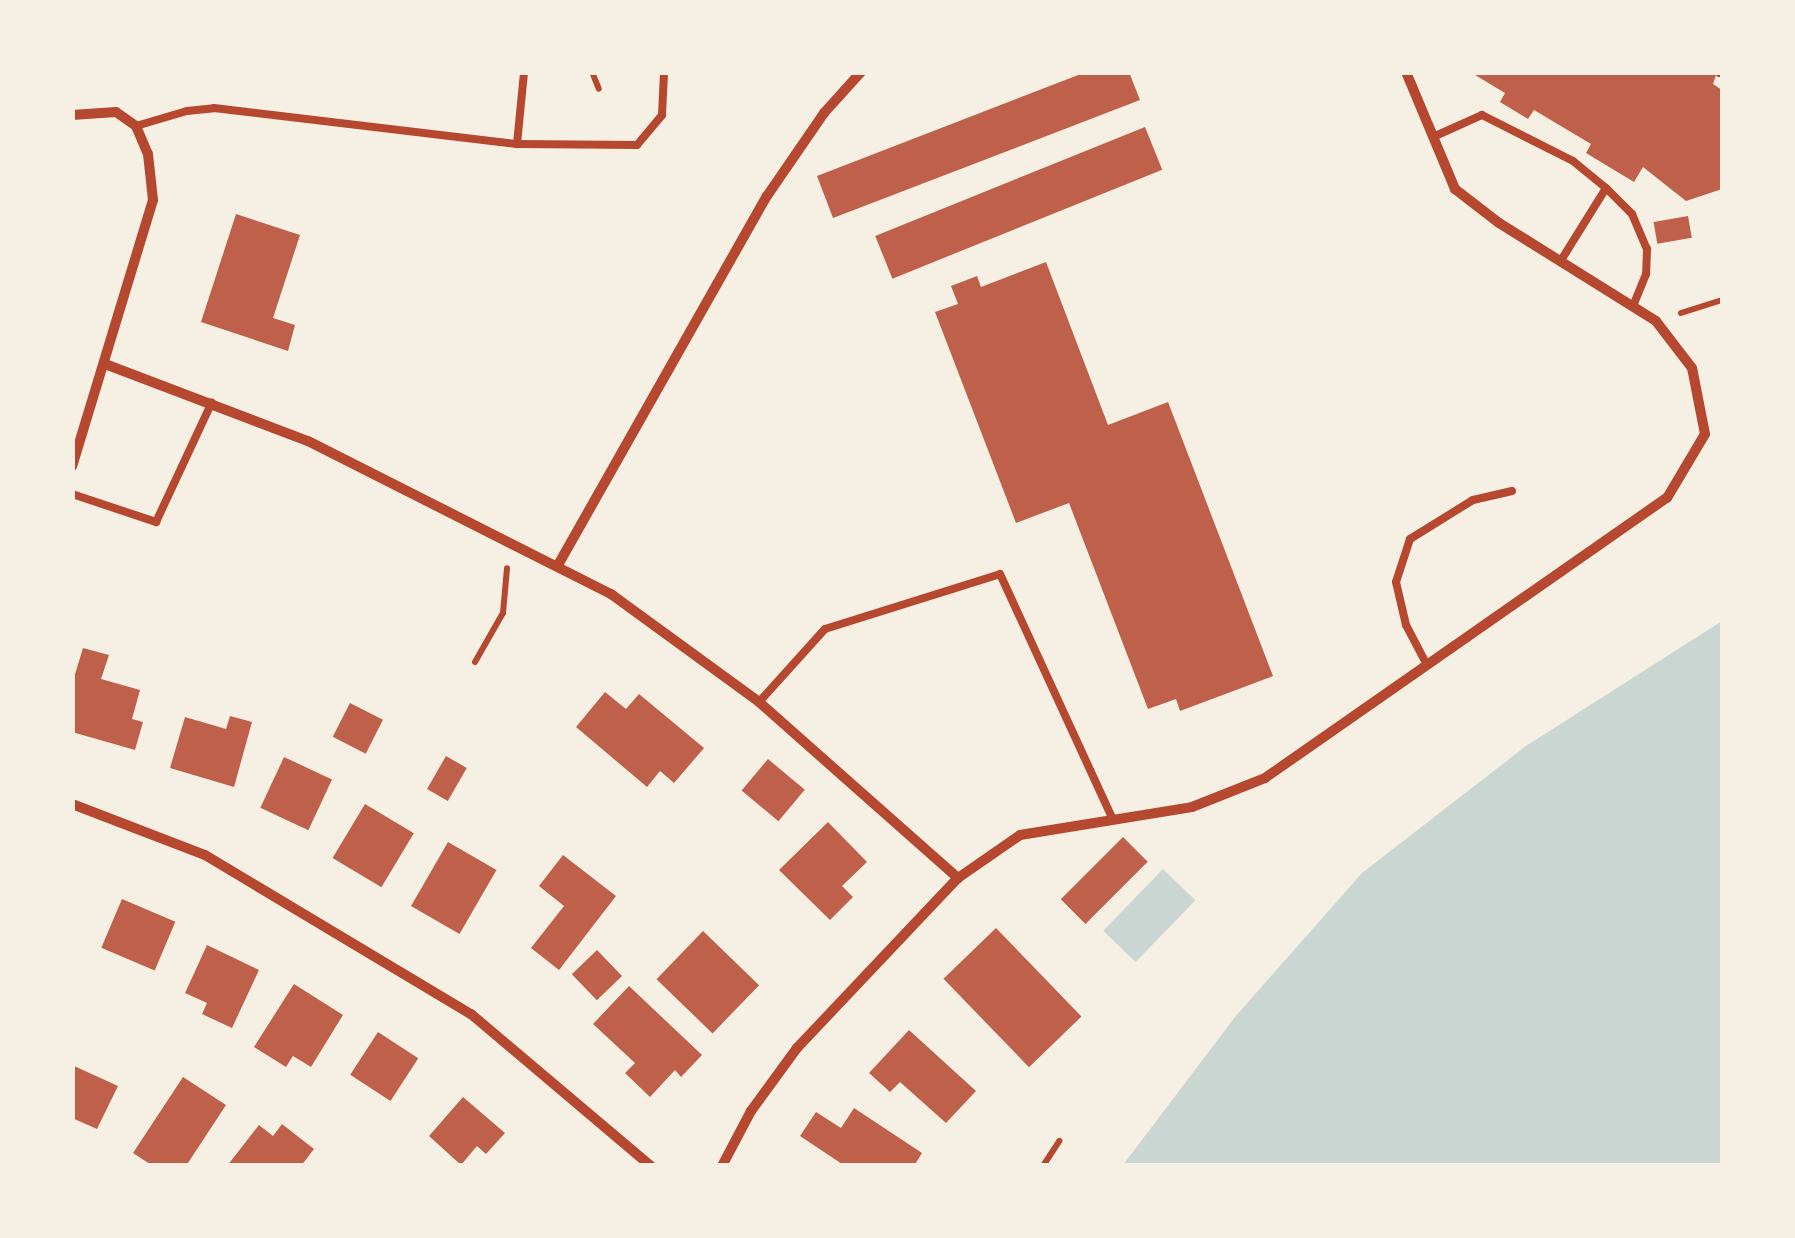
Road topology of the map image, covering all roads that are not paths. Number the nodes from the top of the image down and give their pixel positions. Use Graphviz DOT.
graph roads {
  1 [pos="524,72"];
  2 [pos="664,72"];
  3 [pos="862,72"];
  4 [pos="1406,72"];
  5 [pos="72,114"];
  6 [pos="136,126"];
  7 [pos="1433,137"];
  8 [pos="518,144"];
  9 [pos="1606,188"];
  10 [pos="1560,262"];
  11 [pos="1633,306"];
  12 [pos="105,364"];
  13 [pos="212,402"];
  14 [pos="72,466"];
  15 [pos="1512,491"];
  16 [pos="72,494"];
  17 [pos="558,564"];
  18 [pos="1427,664"];
  19 [pos="759,702"];
  20 [pos="72,804"];
  21 [pos="1112,817"];
  22 [pos="958,878"];
  23 [pos="651,1166"];
  24 [pos="722,1166"];
  1 -- 8 [label="lane"];
  2 -- 8 [label="lane"];
  3 -- 17 [label="street"];
  4 -- 7 [label="street"];
  5 -- 6 [label="street"];
  6 -- 8 [label="lane"];
  6 -- 12 [label="street"];
  7 -- 9 [label="lane"];
  7 -- 10 [label="street"];
  9 -- 10 [label="lane"];
  9 -- 11 [label="lane"];
  10 -- 11 [label="street"];
  11 -- 18 [label="street"];
  12 -- 13 [label="street"];
  12 -- 14 [label="street"];
  13 -- 16 [label="lane"];
  13 -- 17 [label="street"];
  15 -- 18 [label="lane"];
  17 -- 19 [label="street"];
  18 -- 21 [label="street"];
  19 -- 21 [label="lane"];
  19 -- 22 [label="street"];
  20 -- 23 [label="street"];
  21 -- 22 [label="street"];
  22 -- 24 [label="street"];
}
